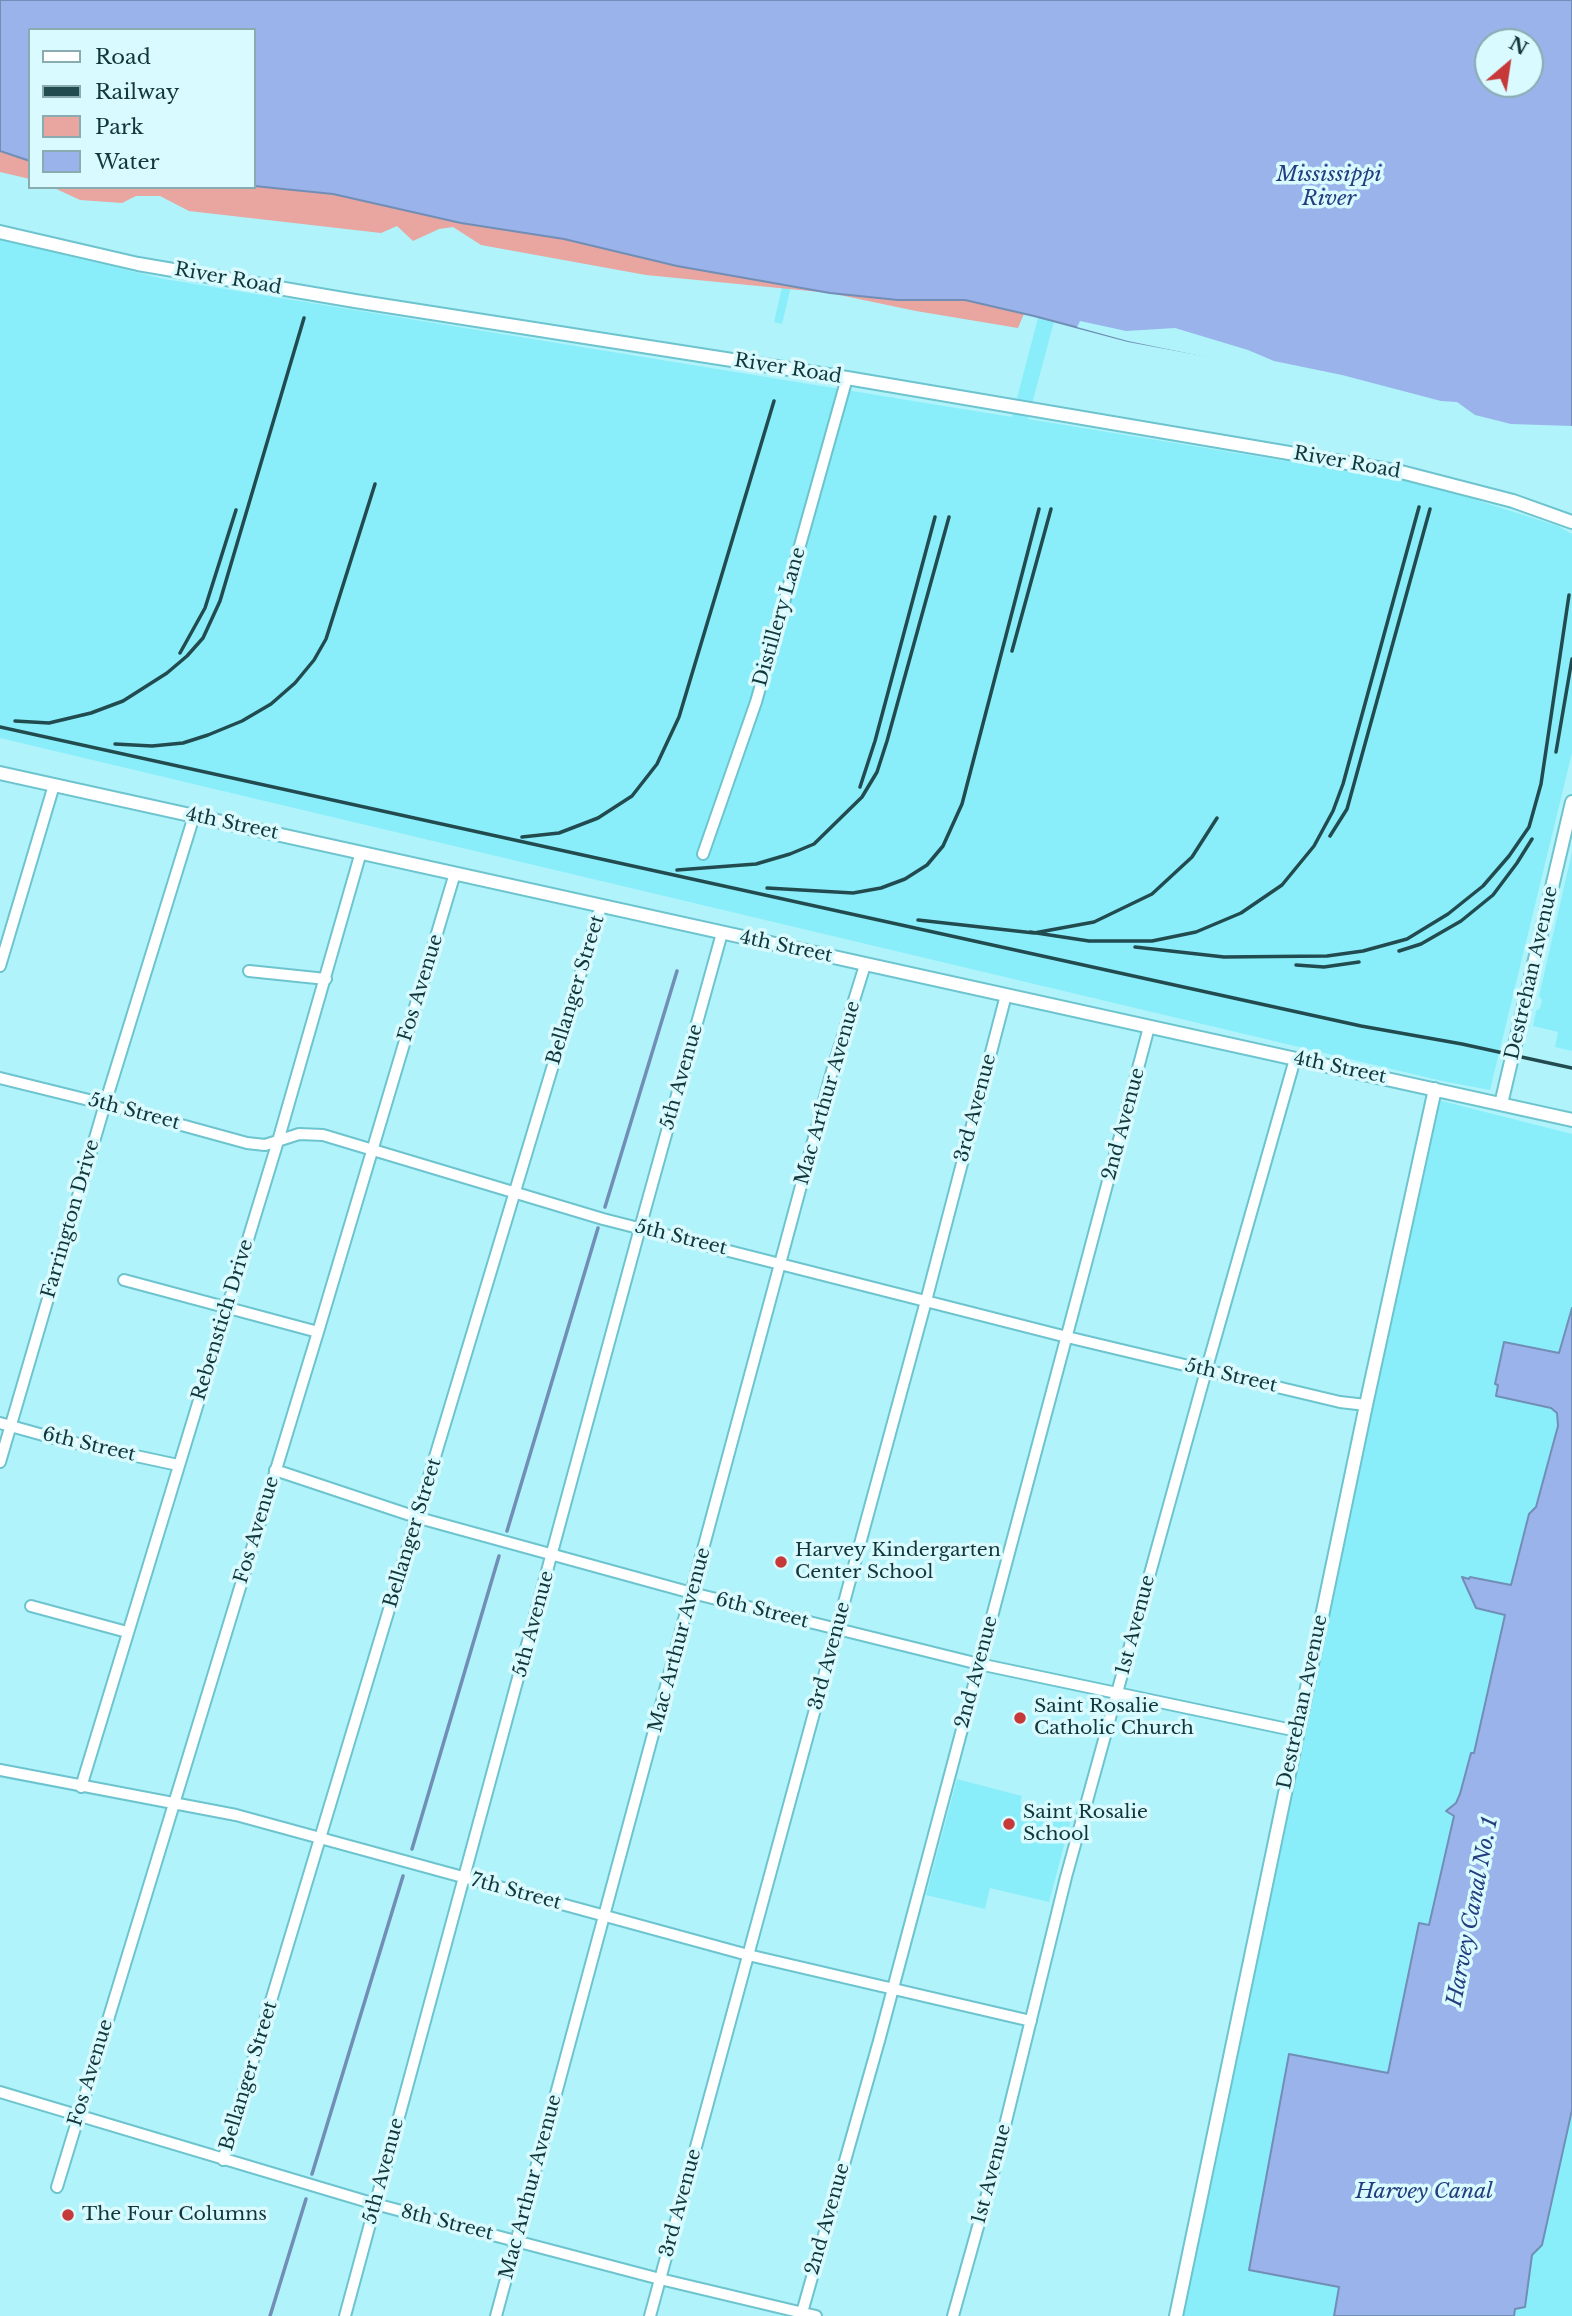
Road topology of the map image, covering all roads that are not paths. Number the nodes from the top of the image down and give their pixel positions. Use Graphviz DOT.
graph roads {
  1 [pos="0,232"];
  2 [pos="847,378"];
  3 [pos="1572,522"];
  4 [pos="0,773"];
  5 [pos="54,785"];
  6 [pos="1572,802"];
  7 [pos="194,816"];
  8 [pos="361,852"];
  9 [pos="703,854"];
  10 [pos="455,873"];
  11 [pos="601,906"];
  12 [pos="722,933"];
  13 [pos="866,965"];
  14 [pos="0,966"];
  15 [pos="248,971"];
  16 [pos="326,979"];
  17 [pos="1006,995"];
  18 [pos="1149,1027"];
  19 [pos="1295,1059"];
  20 [pos="0,1078"];
  21 [pos="1436,1089"];
  22 [pos="105,1104"];
  23 [pos="1501,1104"];
  24 [pos="1572,1120"];
  25 [pos="278,1141"];
  26 [pos="372,1151"];
  27 [pos="514,1193"];
  28 [pos="640,1228"];
  29 [pos="782,1264"];
  30 [pos="124,1280"];
  31 [pos="926,1301"];
  32 [pos="227,1308"];
  33 [pos="318,1332"];
  34 [pos="1068,1337"];
  35 [pos="1206,1371"];
  36 [pos="1366,1405"];
  37 [pos="5,1425"];
  38 [pos="0,1462"];
  39 [pos="178,1465"];
  40 [pos="275,1470"];
  41 [pos="419,1518"];
  42 [pos="552,1556"];
  43 [pos="692,1593"];
  44 [pos="31,1606"];
  45 [pos="837,1629"];
  46 [pos="127,1632"];
  47 [pos="979,1664"];
  48 [pos="1117,1694"];
  49 [pos="1297,1731"];
  50 [pos="0,1770"];
  51 [pos="81,1787"];
  52 [pos="175,1804"];
  53 [pos="320,1839"];
  54 [pos="464,1878"];
  55 [pos="605,1916"];
  56 [pos="748,1955"];
  57 [pos="892,1989"];
  58 [pos="1031,2021"];
  59 [pos="0,2092"];
  60 [pos="78,2115"];
  61 [pos="223,2160"];
  62 [pos="57,2187"];
  63 [pos="375,2204"];
  64 [pos="516,2240"];
  65 [pos="660,2279"];
  66 [pos="801,2314"];
  67 [pos="345,2316"];
  68 [pos="496,2316"];
  69 [pos="650,2316"];
  70 [pos="816,2316"];
  71 [pos="954,2316"];
  72 [pos="1176,2316"];
  1 -- 2 [label="main road, River Road"];
  2 -- 3 [label="main road, River Road"];
  2 -- 9 [label="street, Distillery Lane"];
  4 -- 5 [label="main road, 4th Street"];
  5 -- 7 [label="main road, 4th Street"];
  5 -- 14 [label="street"];
  6 -- 23 [label="main road, Destrehan Avenue"];
  7 -- 8 [label="main road, 4th Street"];
  7 -- 22 [label="street, Farrington Drive"];
  8 -- 10 [label="main road, 4th Street"];
  8 -- 16 [label="street, Rebenstich Drive"];
  10 -- 11 [label="main road, 4th Street"];
  10 -- 26 [label="street, Fos Avenue"];
  11 -- 12 [label="main road, 4th Street"];
  11 -- 27 [label="street, Bellanger Street"];
  12 -- 13 [label="main road, 4th Street"];
  12 -- 28 [label="street, 5th Avenue"];
  13 -- 17 [label="main road, 4th Street"];
  13 -- 29 [label="street, Mac Arthur Avenue"];
  15 -- 16 [label="street"];
  16 -- 25 [label="street, Rebenstich Drive"];
  17 -- 18 [label="main road, 4th Street"];
  17 -- 31 [label="street, 3rd Avenue"];
  18 -- 19 [label="main road, 4th Street"];
  18 -- 34 [label="street, 2nd Avenue"];
  19 -- 21 [label="main road, 4th Street"];
  19 -- 35 [label="street, 1st Avenue"];
  20 -- 22 [label="street, 5th Street"];
  21 -- 23 [label="main road, 4th Street"];
  21 -- 36 [label="main road, Destrehan Avenue"];
  22 -- 25 [label="street, 5th Street"];
  22 -- 37 [label="street, Farrington Drive"];
  23 -- 24 [label="main road, 4th Street"];
  25 -- 26 [label="street, 5th Street"];
  25 -- 32 [label="street, Rebenstich Drive"];
  26 -- 27 [label="street, 5th Street"];
  26 -- 33 [label="street, Fos Avenue"];
  27 -- 28 [label="street, 5th Street"];
  27 -- 41 [label="street, Bellanger Street"];
  28 -- 29 [label="street, 5th Street"];
  28 -- 42 [label="street, 5th Avenue"];
  29 -- 31 [label="street, 5th Street"];
  29 -- 43 [label="street, Mac Arthur Avenue"];
  30 -- 32 [label="street"];
  31 -- 34 [label="street, 5th Street"];
  31 -- 45 [label="street, 3rd Avenue"];
  32 -- 33 [label="street"];
  32 -- 39 [label="street, Rebenstich Drive"];
  33 -- 40 [label="street, Fos Avenue"];
  34 -- 35 [label="street, 5th Street"];
  34 -- 47 [label="street, 2nd Avenue"];
  35 -- 36 [label="street, 5th Street"];
  35 -- 48 [label="street, 1st Avenue"];
  36 -- 49 [label="main road, Destrehan Avenue"];
  37 -- 38 [label="street, Farrington Drive"];
  37 -- 39 [label="street, 6th Street"];
  39 -- 46 [label="street, Rebenstich Drive"];
  40 -- 41 [label="street, 6th Street"];
  40 -- 52 [label="street, Fos Avenue"];
  41 -- 42 [label="street, 6th Street"];
  41 -- 53 [label="street, Bellanger Street"];
  42 -- 43 [label="street, 6th Street"];
  42 -- 54 [label="street, 5th Avenue"];
  43 -- 45 [label="street, 6th Street"];
  43 -- 55 [label="street, Mac Arthur Avenue"];
  44 -- 46 [label="street"];
  45 -- 47 [label="street, 6th Street"];
  45 -- 56 [label="street, 3rd Avenue"];
  46 -- 51 [label="street, Rebenstich Drive"];
  47 -- 48 [label="street, 6th Street"];
  47 -- 57 [label="street, 2nd Avenue"];
  48 -- 49 [label="street, 6th Street"];
  48 -- 58 [label="street, 1st Avenue"];
  49 -- 72 [label="main road, Destrehan Avenue"];
  50 -- 51 [label="street, 7th Street"];
  51 -- 52 [label="street, 7th Street"];
  52 -- 53 [label="street, 7th Street"];
  52 -- 60 [label="street, Fos Avenue"];
  53 -- 54 [label="street, 7th Street"];
  53 -- 61 [label="street, Bellanger Street"];
  54 -- 55 [label="street, 7th Street"];
  54 -- 63 [label="street, 5th Avenue"];
  55 -- 56 [label="street, 7th Street"];
  55 -- 64 [label="street, Mac Arthur Avenue"];
  56 -- 57 [label="street, 7th Street"];
  56 -- 65 [label="street, 3rd Avenue"];
  57 -- 58 [label="street, 7th Street"];
  57 -- 66 [label="street, 2nd Avenue"];
  58 -- 71 [label="street, 1st Avenue"];
  59 -- 60 [label="street, 8th Street"];
  60 -- 61 [label="street, 8th Street"];
  60 -- 62 [label="street, Fos Avenue"];
  61 -- 63 [label="street, 8th Street"];
  63 -- 64 [label="street, 8th Street"];
  63 -- 67 [label="street, 5th Avenue"];
  64 -- 65 [label="street, 8th Street"];
  64 -- 68 [label="street, Mac Arthur Avenue"];
  65 -- 66 [label="street, 8th Street"];
  65 -- 69 [label="street, 3rd Avenue"];
  66 -- 70 [label="street, 8th Street"];
}
